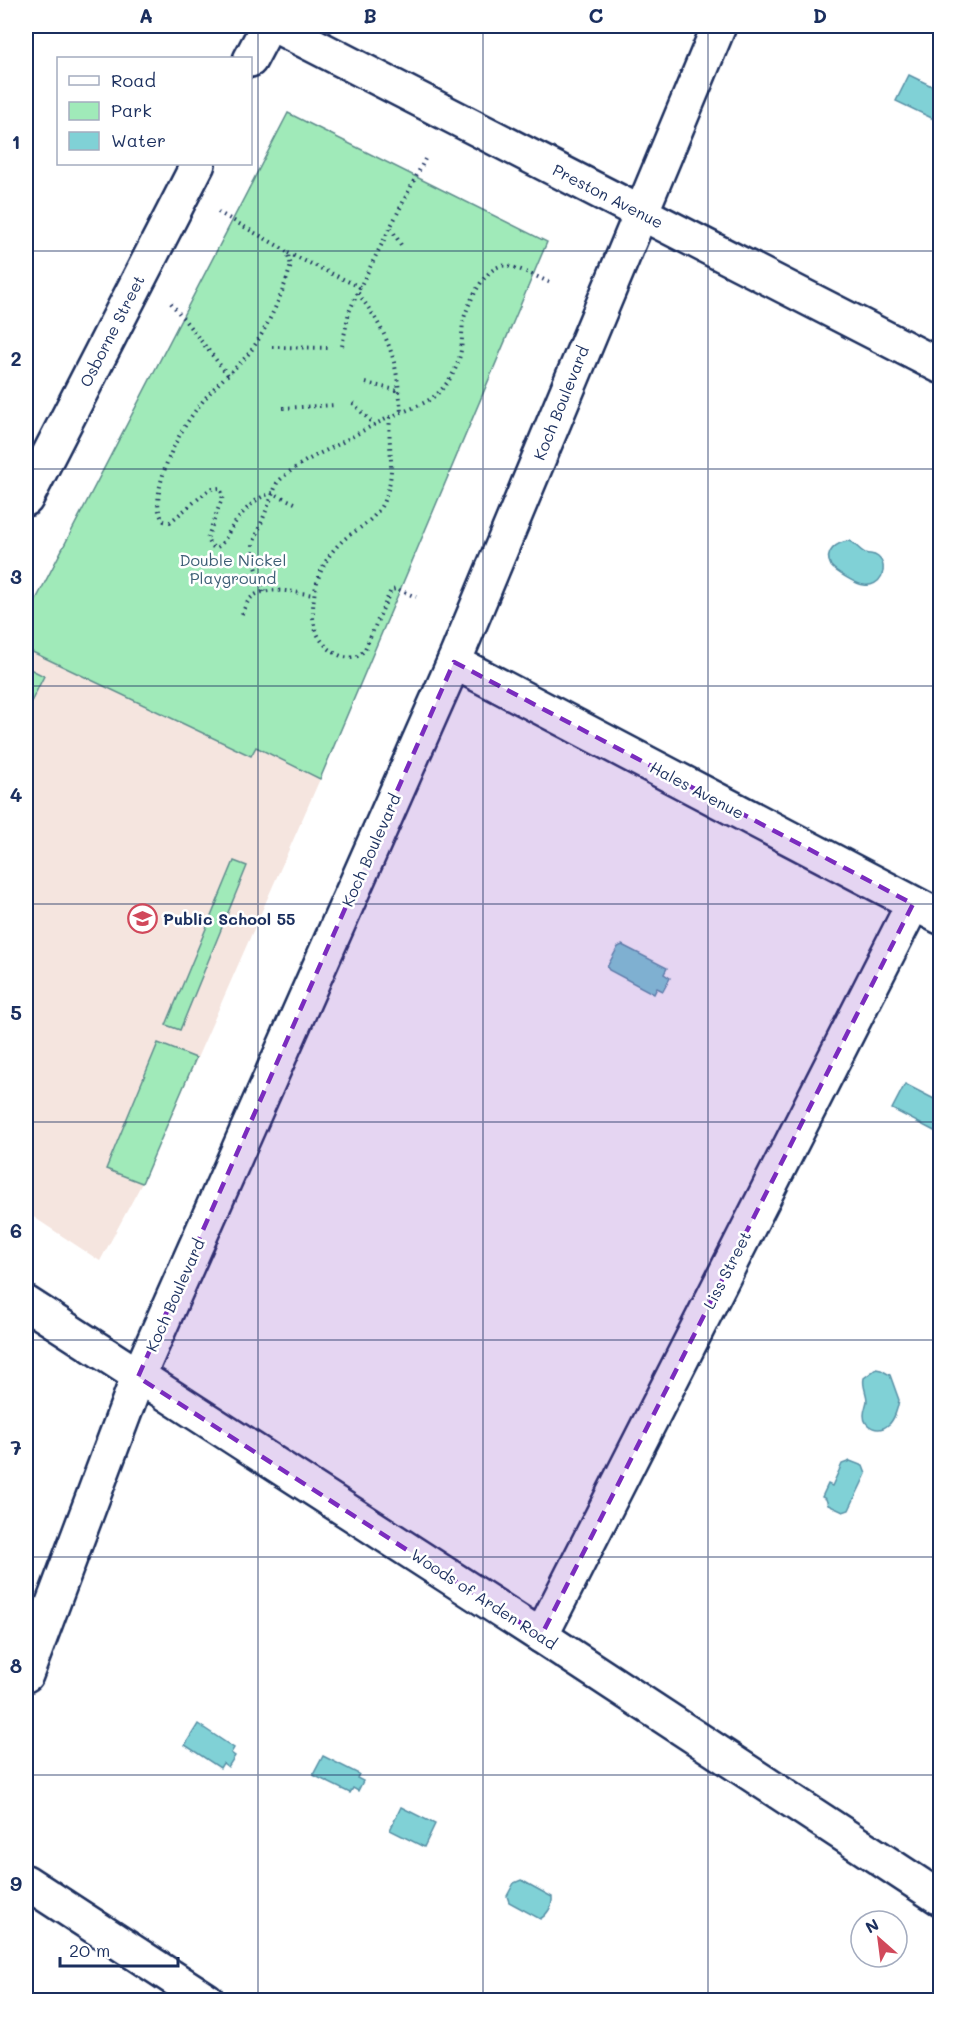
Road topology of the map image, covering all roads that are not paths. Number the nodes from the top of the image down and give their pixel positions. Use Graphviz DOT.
graph roads {
  1 [pos="268,26"];
  2 [pos="276,26"];
  3 [pos="720,26"];
  4 [pos="252,57"];
  5 [pos="197,165"];
  6 [pos="640,213"];
  7 [pos="940,366"];
  8 [pos="26,499"];
  9 [pos="454,662"];
  10 [pos="927,911"];
  11 [pos="26,1303"];
  12 [pos="138,1377"];
  13 [pos="541,1636"];
  14 [pos="26,1675"];
  15 [pos="26,1882"];
  16 [pos="937,1887"];
  17 [pos="207,2001"];
  1 -- 4 [label="street"];
  2 -- 6 [label="street, Preston Avenue"];
  3 -- 6 [label="street, Koch Boulevard"];
  5 -- 8 [label="street, Osborne Street"];
  6 -- 7 [label="street, Preston Avenue"];
  6 -- 9 [label="street, Koch Boulevard"];
  9 -- 10 [label="street, Hales Avenue"];
  9 -- 12 [label="street, Koch Boulevard"];
  10 -- 13 [label="street, Liss Street"];
  11 -- 12 [label="street, Woods of Arden Road"];
  12 -- 13 [label="street, Woods of Arden Road"];
  12 -- 14 [label="street, Koch Boulevard"];
  13 -- 16 [label="street, Woods of Arden Road"];
  15 -- 17 [label="street"];
}
